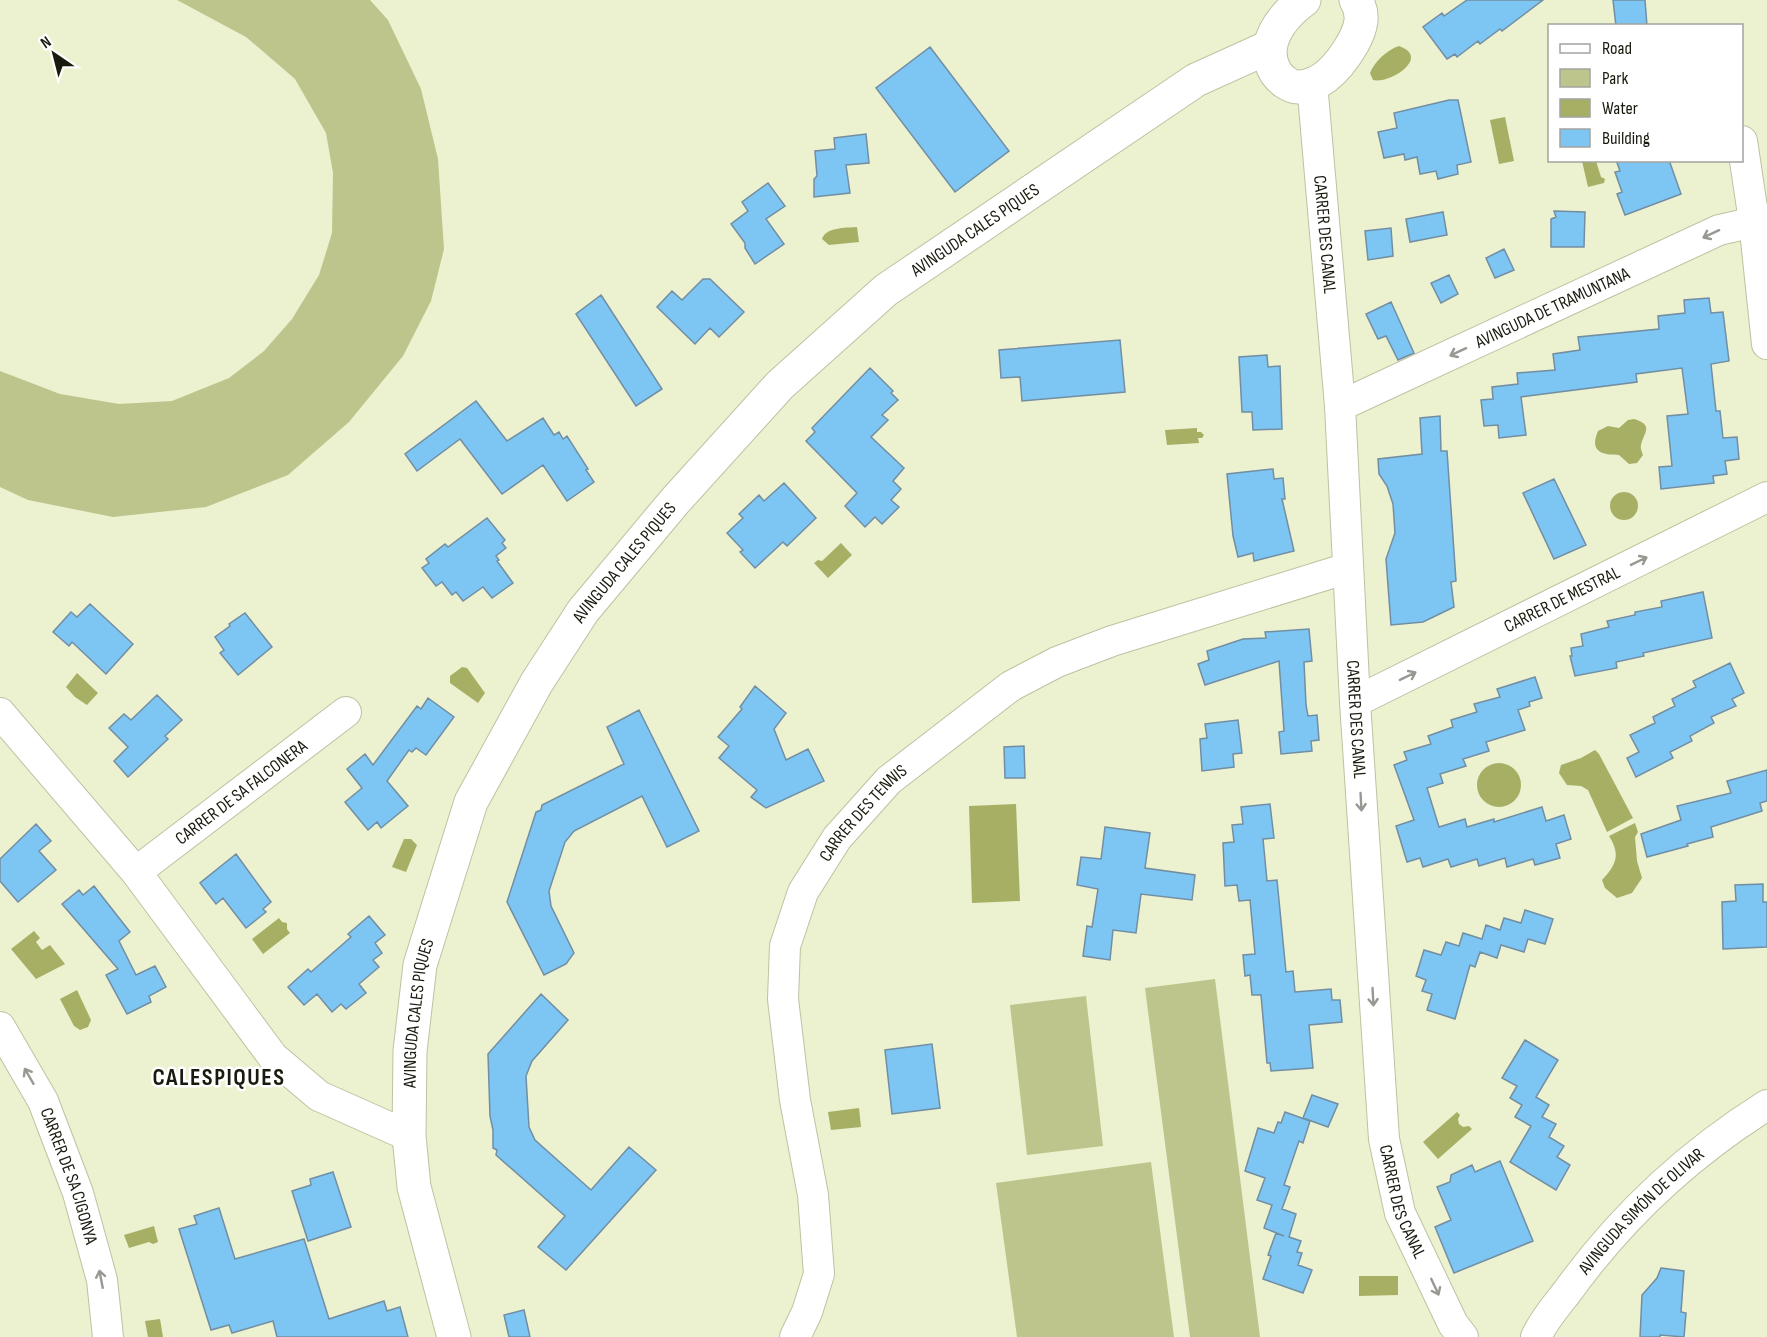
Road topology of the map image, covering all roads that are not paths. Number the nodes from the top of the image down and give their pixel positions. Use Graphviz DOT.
graph roads {
  1 [pos="1304,0"];
  2 [pos="1364,3"];
  3 [pos="1269,47"];
  4 [pos="1312,83"];
  5 [pos="1743,145"];
  6 [pos="1760,220"];
  7 [pos="1767,344"];
  8 [pos="1340,406"];
  9 [pos="1767,497"];
  10 [pos="1348,568"];
  11 [pos="1355,702"];
  12 [pos="346,712"];
  13 [pos="0,713"];
  14 [pos="136,872"];
  15 [pos="0,1027"];
  16 [pos="1767,1105"];
  17 [pos="409,1136"];
  18 [pos="108,1337"];
  19 [pos="454,1337"];
  20 [pos="795,1337"];
  21 [pos="1463,1337"];
  22 [pos="1536,1337"];
  1 -- 3 [label="street"];
  2 -- 4 [label="street"];
  3 -- 4 [label="street"];
  3 -- 17 [label="street, AVINGUDA CALES PIQUES"];
  4 -- 8 [label="street, CARRER DES CANAL"];
  5 -- 6 [label="street"];
  6 -- 7 [label="street"];
  6 -- 8 [label="street, AVINGUDA DE TRAMUNTANA, one-way"];
  8 -- 10 [label="street, CARRER DES CANAL"];
  11 -- 9 [label="street, CARRER DE MESTRAL, one-way"];
  10 -- 11 [label="street, CARRER DES CANAL"];
  10 -- 20 [label="street, CARRER DES TENNIS"];
  11 -- 21 [label="street, CARRER DES CANAL, one-way"];
  12 -- 14 [label="street, CARRER DE SA FALCONERA"];
  13 -- 14 [label="street"];
  14 -- 17 [label="street"];
  18 -- 15 [label="street, CARRER DE SA CIGONYA, one-way"];
  16 -- 22 [label="street, AVINGUDA SIMÓN DE OLIVAR"];
  17 -- 19 [label="street, AVINGUDA CALES PIQUES"];
}
